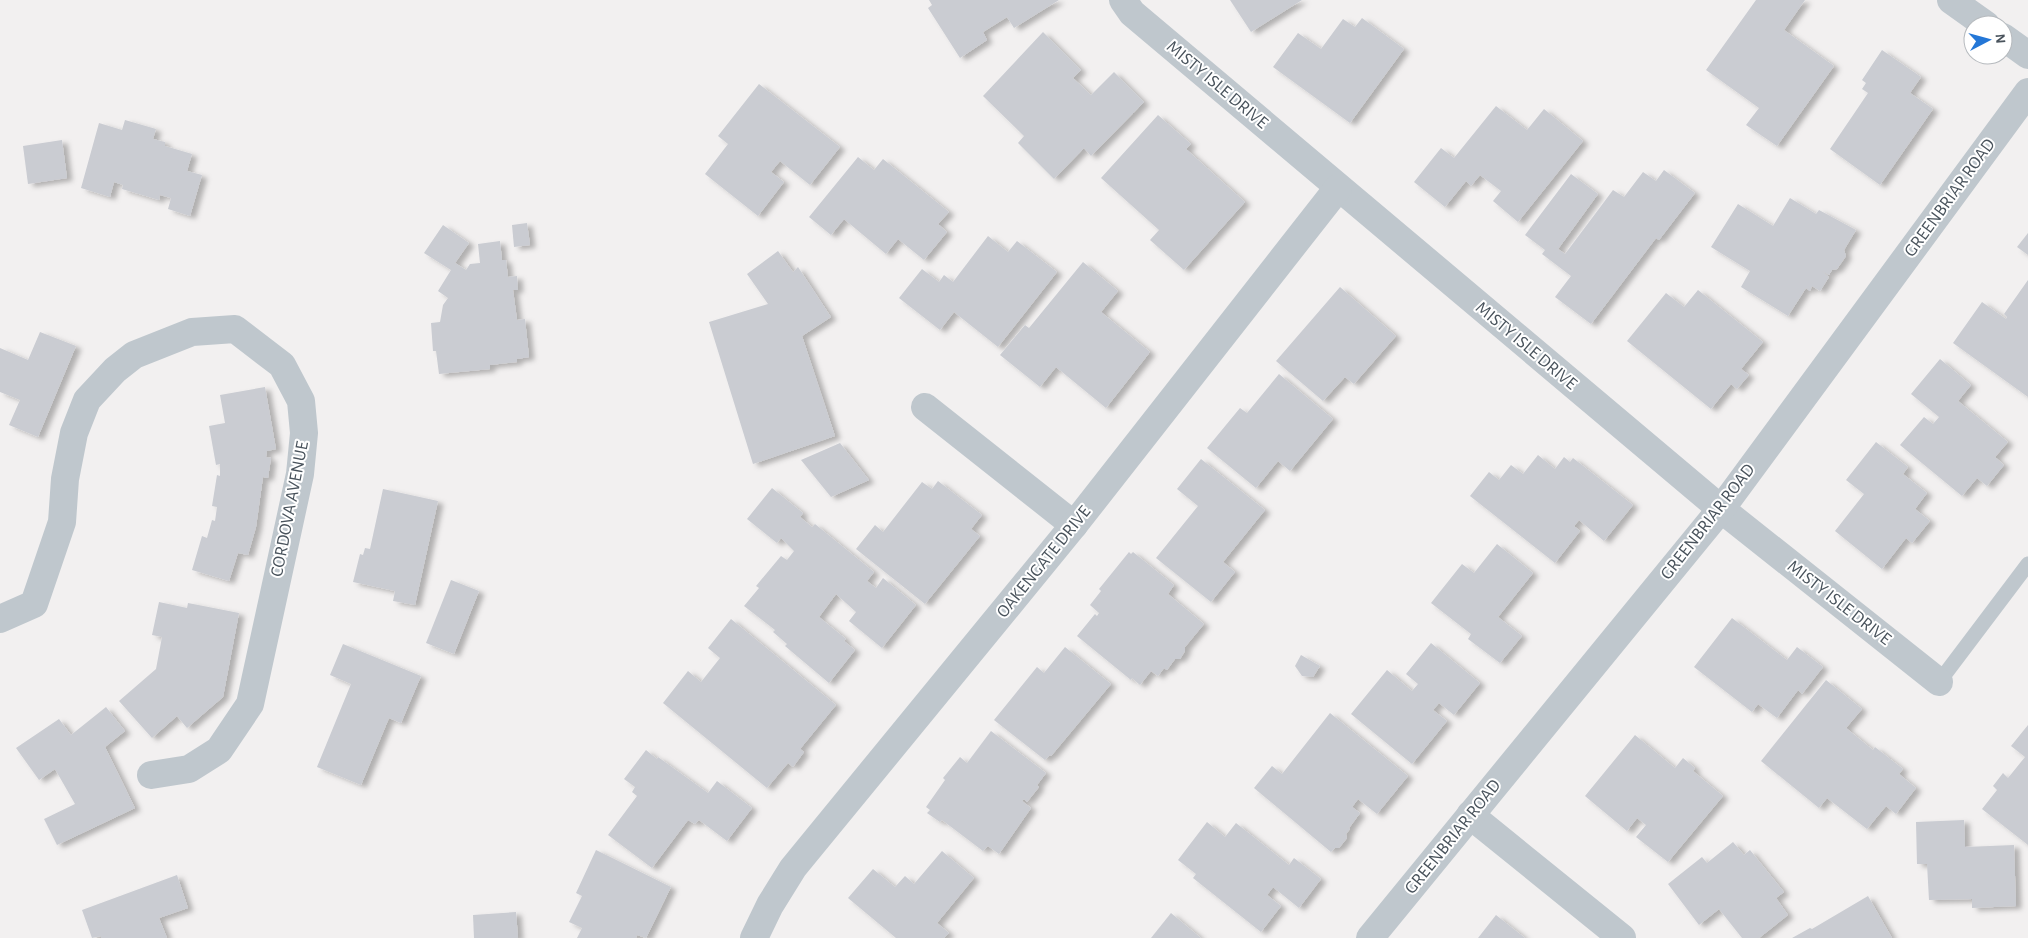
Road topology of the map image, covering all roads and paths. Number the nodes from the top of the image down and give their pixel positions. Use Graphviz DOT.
graph roads {
  1 [pos="1124,0"];
  2 [pos="1951,0"];
  3 [pos="1972,15"];
  4 [pos="2013,44"];
  5 [pos="2028,55"];
  6 [pos="2028,92"];
  7 [pos="1338,188"];
  8 [pos="925,407"];
  9 [pos="1721,509"];
  10 [pos="1074,525"];
  11 [pos="2028,564"];
  12 [pos="0,618"];
  13 [pos="1939,682"];
  14 [pos="151,775"];
  15 [pos="1470,815"];
  16 [pos="754,938"];
  17 [pos="1370,938"];
  18 [pos="1622,938"];
  1 -- 7 [label="street, MISTY ISLE DRIVE"];
  2 -- 3 [label="street"];
  4 -- 5 [label="street"];
  6 -- 9 [label="street, GREENBRIAR ROAD"];
  7 -- 9 [label="street, MISTY ISLE DRIVE"];
  7 -- 10 [label="street, OAKENGATE DRIVE"];
  8 -- 10 [label="street"];
  9 -- 13 [label="street, MISTY ISLE DRIVE"];
  9 -- 15 [label="street, GREENBRIAR ROAD"];
  10 -- 16 [label="street, OAKENGATE DRIVE"];
  11 -- 13 [label="lane"];
  12 -- 14 [label="street, CORDOVA AVENUE"];
  15 -- 17 [label="street, GREENBRIAR ROAD"];
  15 -- 18 [label="street"];
}
